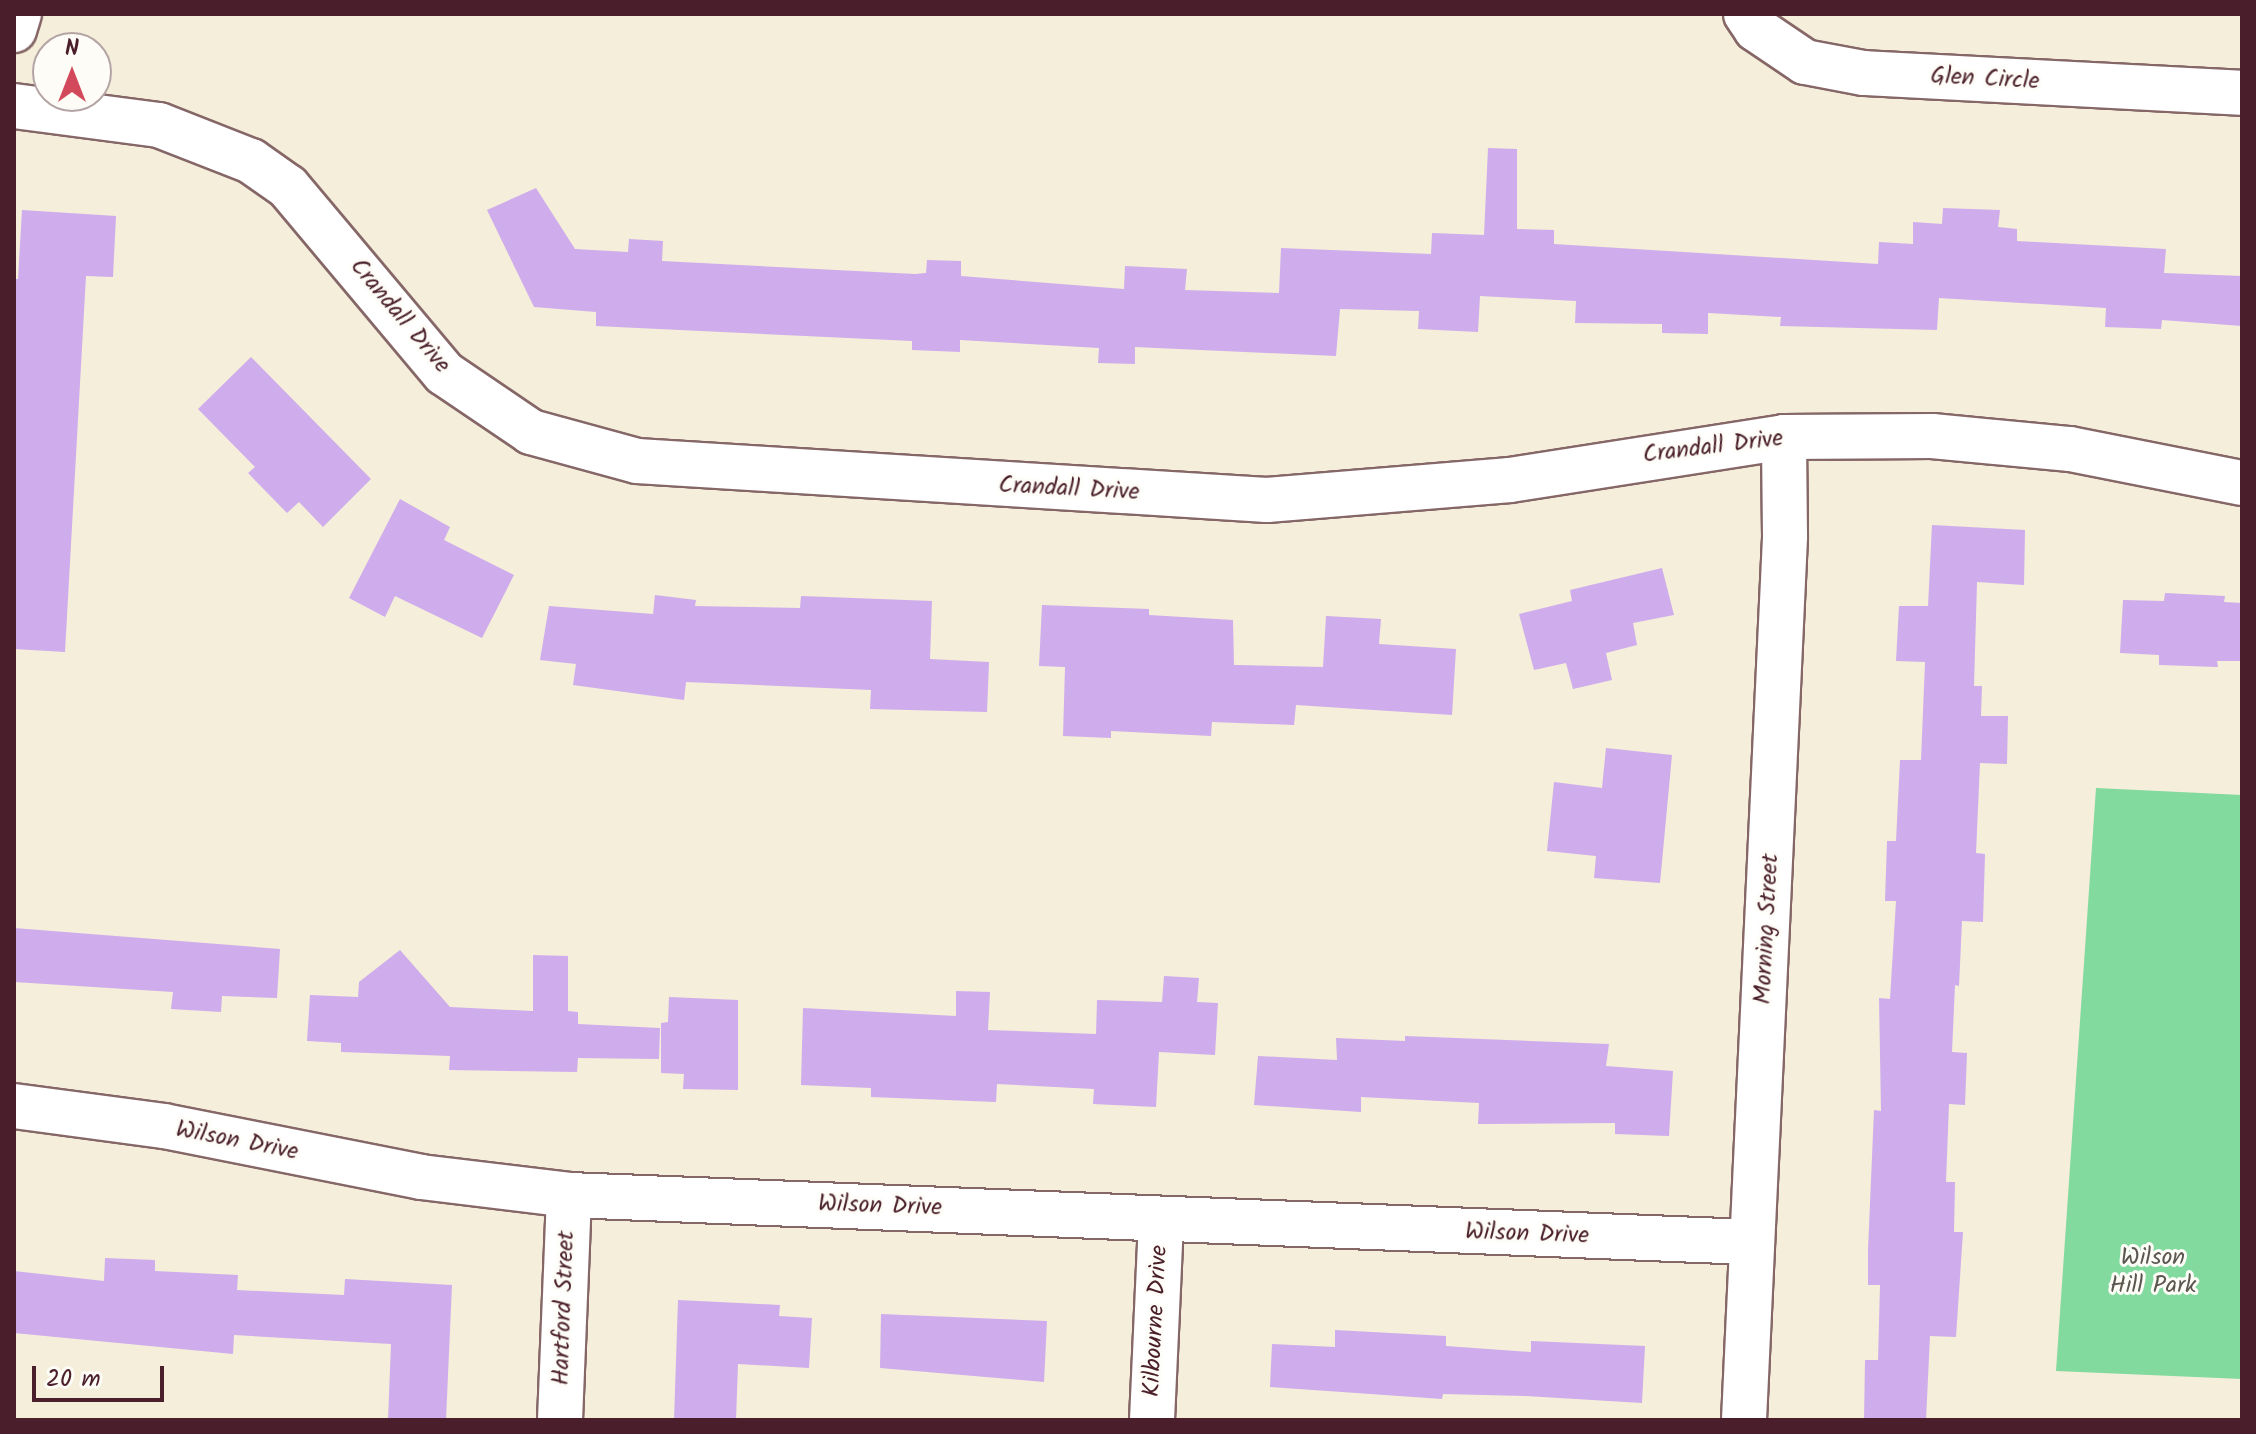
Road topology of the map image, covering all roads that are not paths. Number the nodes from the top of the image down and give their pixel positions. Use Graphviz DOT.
graph roads {
  1 [pos="19,14"];
  2 [pos="1746,14"];
  3 [pos="14,30"];
  4 [pos="2242,93"];
  5 [pos="14,106"];
  6 [pos="1784,437"];
  7 [pos="2242,483"];
  8 [pos="14,1106"];
  9 [pos="569,1195"];
  10 [pos="1161,1221"];
  11 [pos="1752,1242"];
  12 [pos="560,1420"];
  13 [pos="1152,1420"];
  14 [pos="1744,1420"];
  1 -- 3 [label="street"];
  2 -- 4 [label="street, Glen Circle"];
  5 -- 6 [label="street, Crandall Drive"];
  6 -- 7 [label="street, Crandall Drive"];
  6 -- 11 [label="street, Morning Street"];
  8 -- 9 [label="street, Wilson Drive"];
  9 -- 10 [label="street, Wilson Drive"];
  9 -- 12 [label="street, Hartford Street"];
  10 -- 11 [label="street, Wilson Drive"];
  10 -- 13 [label="street, Kilbourne Drive"];
  11 -- 14 [label="street, Morning Street"];
}
